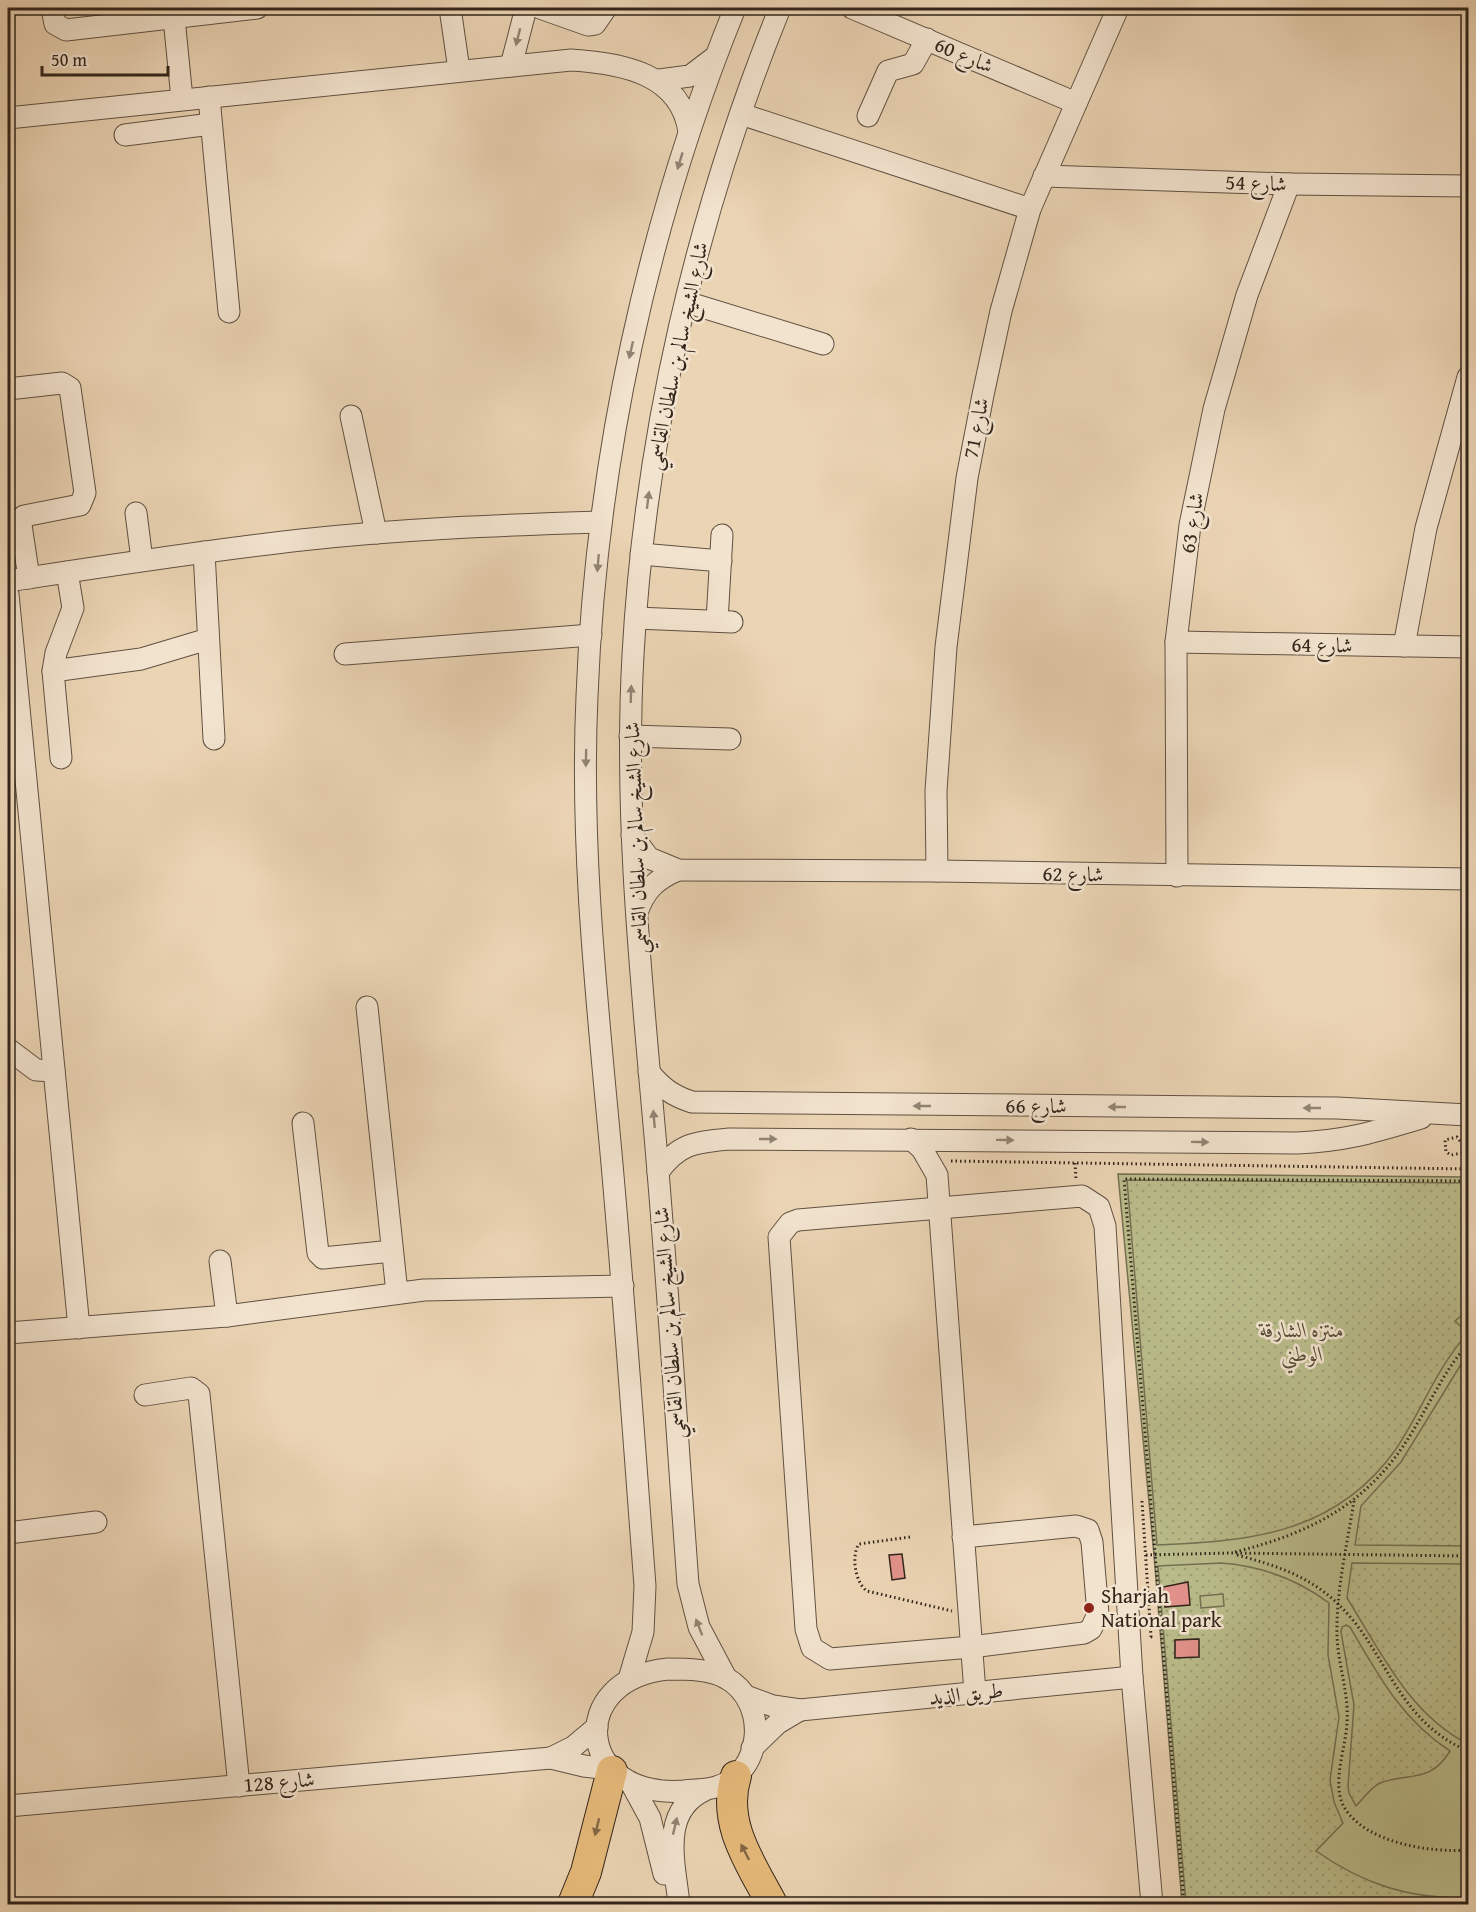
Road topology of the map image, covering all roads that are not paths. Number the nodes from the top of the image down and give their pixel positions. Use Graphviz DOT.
graph roads {
  1 [pos="52,8"];
  2 [pos="257,8"];
  3 [pos="450,8"];
  4 [pos="526,8"];
  5 [pos="540,8"];
  6 [pos="606,8"];
  7 [pos="735,8"];
  8 [pos="852,8"];
  9 [pos="1118,8"];
  10 [pos="782,10"];
  11 [pos="198,11"];
  12 [pos="174,18"];
  13 [pos="927,39"];
  14 [pos="716,57"];
  15 [pos="511,66"];
  16 [pos="459,70"];
  17 [pos="659,81"];
  18 [pos="209,97"];
  19 [pos="182,99"];
  20 [pos="1076,103"];
  21 [pos="741,114"];
  22 [pos="868,116"];
  23 [pos="8,118"];
  24 [pos="211,124"];
  25 [pos="689,132"];
  26 [pos="125,135"];
  27 [pos="1044,176"];
  28 [pos="1289,184"];
  29 [pos="1468,186"];
  30 [pos="1030,209"];
  31 [pos="686,302"];
  32 [pos="229,312"];
  33 [pos="823,344"];
  34 [pos="1468,377"];
  35 [pos="8,389"];
  36 [pos="1462,413"];
  37 [pos="351,416"];
  38 [pos="136,513"];
  39 [pos="602,522"];
  40 [pos="376,533"];
  41 [pos="722,535"];
  42 [pos="204,552"];
  43 [pos="641,554"];
  44 [pos="142,560"];
  45 [pos="721,561"];
  46 [pos="67,572"];
  47 [pos="29,578"];
  48 [pos="8,581"];
  49 [pos="8,594"];
  50 [pos="636,618"];
  51 [pos="591,635"];
  52 [pos="208,639"];
  53 [pos="1176,642"];
  54 [pos="1404,646"];
  55 [pos="1468,647"];
  56 [pos="345,654"];
  57 [pos="53,671"];
  58 [pos="630,736"];
  59 [pos="214,739"];
  60 [pos="730,739"];
  61 [pos="62,758"];
  62 [pos="632,833"];
  63 [pos="678,870"];
  64 [pos="937,871"];
  65 [pos="1177,876"];
  66 [pos="1468,879"];
  67 [pos="637,916"];
  68 [pos="367,1007"];
  69 [pos="8,1049"];
  70 [pos="54,1071"];
  71 [pos="650,1072"];
  72 [pos="764,1105"];
  73 [pos="1337,1108"];
  74 [pos="1433,1114"];
  75 [pos="1468,1115"];
  76 [pos="303,1123"];
  77 [pos="729,1138"];
  78 [pos="911,1139"];
  79 [pos="963,1140"];
  80 [pos="1342,1140"];
  81 [pos="940,1168"];
  82 [pos="658,1172"];
  83 [pos="939,1208"];
  84 [pos="392,1251"];
  85 [pos="220,1261"];
  86 [pos="623,1286"];
  87 [pos="397,1293"];
  88 [pos="227,1316"];
  89 [pos="79,1328"];
  90 [pos="8,1333"];
  91 [pos="145,1395"];
  92 [pos="96,1522"];
  93 [pos="8,1533"];
  94 [pos="963,1537"];
  95 [pos="972,1647"];
  96 [pos="1132,1677"];
  97 [pos="726,1678"];
  98 [pos="629,1679"];
  99 [pos="975,1693"];
  100 [pos="746,1696"];
  101 [pos="800,1710"];
  102 [pos="597,1726"];
  103 [pos="752,1748"];
  104 [pos="551,1758"];
  105 [pos="618,1774"];
  106 [pos="736,1776"];
  107 [pos="239,1786"];
  108 [pos="706,1789"];
  109 [pos="8,1806"];
  110 [pos="1150,1901"];
  111 [pos="573,1905"];
  112 [pos="668,1905"];
  113 [pos="679,1905"];
  114 [pos="772,1905"];
  1 -- 12 [label="street"];
  2 -- 11 [label="street"];
  3 -- 16 [label="street"];
  4 -- 15 [label="street, one-way"];
  5 -- 6 [label="street"];
  7 -- 14 [label="street, شارع الشيخ سالم بن سلطان القاسمي"];
  8 -- 13 [label="street, شارع 60"];
  9 -- 20 [label="street, شارع 71"];
  10 -- 21 [label="street, شارع الشيخ سالم بن سلطان القاسمي"];
  11 -- 12 [label="street"];
  12 -- 19 [label="street"];
  13 -- 20 [label="street, شارع 60"];
  13 -- 22 [label="street"];
  14 -- 17 [label="street"];
  14 -- 25 [label="street, شارع الشيخ سالم بن سلطان القاسمي"];
  15 -- 16 [label="street"];
  15 -- 17 [label="street"];
  16 -- 18 [label="street"];
  17 -- 25 [label="street"];
  18 -- 19 [label="street"];
  18 -- 24 [label="street"];
  19 -- 23 [label="street"];
  20 -- 27 [label="street, شارع 71"];
  21 -- 30 [label="street"];
  21 -- 31 [label="street, شارع الشيخ سالم بن سلطان القاسمي"];
  24 -- 26 [label="street"];
  24 -- 32 [label="street"];
  25 -- 39 [label="street, شارع الشيخ سالم بن سلطان القاسمي, one-way"];
  27 -- 28 [label="street, شارع 54"];
  27 -- 30 [label="street, شارع 71"];
  28 -- 29 [label="street, شارع 54"];
  28 -- 53 [label="street, شارع 63"];
  30 -- 64 [label="street, شارع 71"];
  31 -- 33 [label="street"];
  43 -- 31 [label="street, شارع الشيخ سالم بن سلطان القاسمي, one-way"];
  34 -- 36 [label="street"];
  35 -- 47 [label="street"];
  36 -- 54 [label="street"];
  37 -- 40 [label="street"];
  38 -- 44 [label="street"];
  39 -- 40 [label="street"];
  39 -- 51 [label="street, شارع الشيخ سالم بن سلطان القاسمي, one-way"];
  40 -- 42 [label="street"];
  41 -- 45 [label="street"];
  42 -- 44 [label="street"];
  42 -- 52 [label="street"];
  43 -- 45 [label="street"];
  43 -- 50 [label="street, شارع الشيخ سالم بن سلطان القاسمي"];
  44 -- 46 [label="street"];
  45 -- 50 [label="street"];
  46 -- 47 [label="street"];
  46 -- 57 [label="street"];
  47 -- 48 [label="street"];
  49 -- 70 [label="street"];
  58 -- 50 [label="street, شارع الشيخ سالم بن سلطان القاسمي, one-way"];
  51 -- 56 [label="street"];
  51 -- 86 [label="street, شارع الشيخ سالم بن سلطان القاسمي, one-way"];
  52 -- 57 [label="street"];
  52 -- 59 [label="street"];
  53 -- 54 [label="street, شارع 64"];
  53 -- 65 [label="street, شارع 63"];
  54 -- 55 [label="street, شارع 64"];
  57 -- 61 [label="street"];
  58 -- 60 [label="street"];
  58 -- 62 [label="street, شارع الشيخ سالم بن سلطان القاسمي"];
  62 -- 63 [label="street, شارع 62"];
  62 -- 67 [label="street, شارع الشيخ سالم بن سلطان القاسمي"];
  63 -- 64 [label="street, شارع 62"];
  63 -- 67 [label="street, شارع 62"];
  64 -- 65 [label="street, شارع 62"];
  65 -- 66 [label="street, شارع 62"];
  67 -- 71 [label="street, شارع الشيخ سالم بن سلطان القاسمي"];
  68 -- 84 [label="street"];
  69 -- 70 [label="street"];
  70 -- 89 [label="street"];
  71 -- 72 [label="street, شارع 66"];
  82 -- 71 [label="street, شارع الشيخ سالم بن سلطان القاسمي, one-way"];
  73 -- 72 [label="street, شارع 66, one-way"];
  72 -- 77 [label="street"];
  73 -- 74 [label="street, شارع 66"];
  73 -- 80 [label="street"];
  74 -- 75 [label="street, شارع 66"];
  74 -- 80 [label="street, شارع 66"];
  76 -- 84 [label="street"];
  77 -- 78 [label="street, شارع 66, one-way"];
  77 -- 82 [label="street, شارع 66"];
  78 -- 79 [label="street, شارع 66"];
  78 -- 81 [label="street"];
  79 -- 80 [label="street, شارع 66, one-way"];
  79 -- 81 [label="street"];
  81 -- 83 [label="street"];
  97 -- 82 [label="street, شارع الشيخ سالم بن سلطان القاسمي, one-way"];
  83 -- 94 [label="street"];
  83 -- 95 [label="street"];
  83 -- 96 [label="street"];
  84 -- 87 [label="street"];
  85 -- 88 [label="street"];
  86 -- 87 [label="street"];
  86 -- 98 [label="street, شارع الشيخ سالم بن سلطان القاسمي"];
  87 -- 88 [label="street"];
  88 -- 89 [label="street"];
  89 -- 90 [label="street"];
  91 -- 107 [label="street"];
  92 -- 93 [label="street"];
  94 -- 95 [label="street"];
  94 -- 95 [label="street"];
  95 -- 99 [label="street"];
  96 -- 99 [label="street, طريق الذيد"];
  96 -- 110 [label="street"];
  97 -- 98 [label="street"];
  97 -- 100 [label="street"];
  98 -- 102 [label="street"];
  99 -- 101 [label="street, طريق الذيد"];
  100 -- 101 [label="street, طريق الذيد"];
  100 -- 103 [label="street"];
  101 -- 103 [label="street, طريق الذيد"];
  102 -- 104 [label="street, شارع 128"];
  102 -- 105 [label="street"];
  103 -- 106 [label="street"];
  104 -- 105 [label="street, شارع 128"];
  104 -- 107 [label="street, شارع 128"];
  105 -- 108 [label="street"];
  105 -- 111 [label="highway, one-way"];
  105 -- 112 [label="street"];
  106 -- 108 [label="street"];
  114 -- 106 [label="highway, one-way"];
  107 -- 109 [label="street, شارع 128"];
  113 -- 108 [label="street, one-way"];
}
